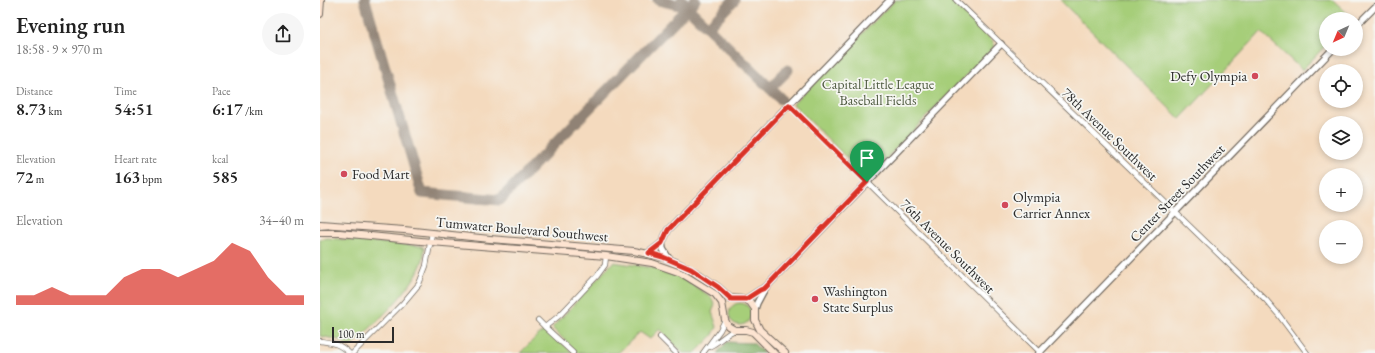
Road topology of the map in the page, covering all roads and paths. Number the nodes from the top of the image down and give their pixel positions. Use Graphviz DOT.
graph roads {
  1 [pos="321,0"];
  2 [pos="890,0"];
  3 [pos="956,0"];
  4 [pos="1375,7"];
  5 [pos="320,14"];
  6 [pos="1363,19"];
  7 [pos="1001,44"];
  8 [pos="1326,56"];
  9 [pos="789,105"];
  10 [pos="867,182"];
  11 [pos="1175,212"];
  12 [pos="320,224"];
  13 [pos="320,232"];
  14 [pos="432,233"];
  15 [pos="431,242"];
  16 [pos="662,243"];
  17 [pos="649,253"];
  18 [pos="606,256"];
  19 [pos="669,259"];
  20 [pos="765,288"];
  21 [pos="736,299"];
  22 [pos="746,299"];
  23 [pos="755,309"];
  24 [pos="724,311"];
  25 [pos="538,320"];
  26 [pos="725,320"];
  27 [pos="755,320"];
  28 [pos="545,327"];
  29 [pos="735,330"];
  30 [pos="744,330"];
  31 [pos="660,337"];
  32 [pos="320,341"];
  33 [pos="708,347"];
  34 [pos="349,353"];
  35 [pos="353,353"];
  36 [pos="573,353"];
  37 [pos="676,353"];
  38 [pos="703,353"];
  39 [pos="774,353"];
  40 [pos="785,353"];
  41 [pos="1040,353"];
  42 [pos="1307,353"];
  1 -- 5 [label="main road"];
  2 -- 9 [label="street"];
  3 -- 7 [label="street, 78th Avenue Southwest"];
  4 -- 6 [label="street"];
  7 -- 10 [label="street"];
  7 -- 11 [label="street, 78th Avenue Southwest"];
  8 -- 11 [label="street, Center Street Southwest"];
  9 -- 10 [label="street, 76th Avenue Southwest"];
  9 -- 16 [label="street"];
  10 -- 20 [label="street"];
  10 -- 41 [label="street, 76th Avenue Southwest"];
  11 -- 41 [label="street, Center Street Southwest"];
  11 -- 42 [label="street, 78th Avenue Southwest"];
  12 -- 14 [label="main road, Tumwater Boulevard Southwest"];
  13 -- 15 [label="main road, Tumwater Boulevard Southwest"];
  14 -- 15 [label="street"];
  14 -- 17 [label="main road, Tumwater Boulevard Southwest"];
  15 -- 18 [label="main road, Tumwater Boulevard Southwest"];
  15 -- 35 [label="street"];
  16 -- 17 [label="street"];
  16 -- 19 [label="street"];
  17 -- 19 [label="main road, Tumwater Boulevard Southwest"];
  18 -- 24 [label="main road, Tumwater Boulevard Southwest"];
  18 -- 28 [label="street"];
  19 -- 21 [label="main road, Tumwater Boulevard Southwest"];
  20 -- 22 [label="street"];
  20 -- 23 [label="street"];
  21 -- 22 [label="main road"];
  21 -- 24 [label="main road"];
  22 -- 23 [label="main road"];
  23 -- 27 [label="main road"];
  24 -- 26 [label="main road"];
  25 -- 28 [label="street"];
  26 -- 29 [label="main road"];
  26 -- 33 [label="street"];
  27 -- 30 [label="main road"];
  27 -- 40 [label="main road"];
  28 -- 36 [label="street"];
  29 -- 30 [label="main road"];
  29 -- 33 [label="street"];
  30 -- 39 [label="main road"];
  31 -- 37 [label="street"];
  32 -- 34 [label="street"];
  33 -- 38 [label="street"];
}
